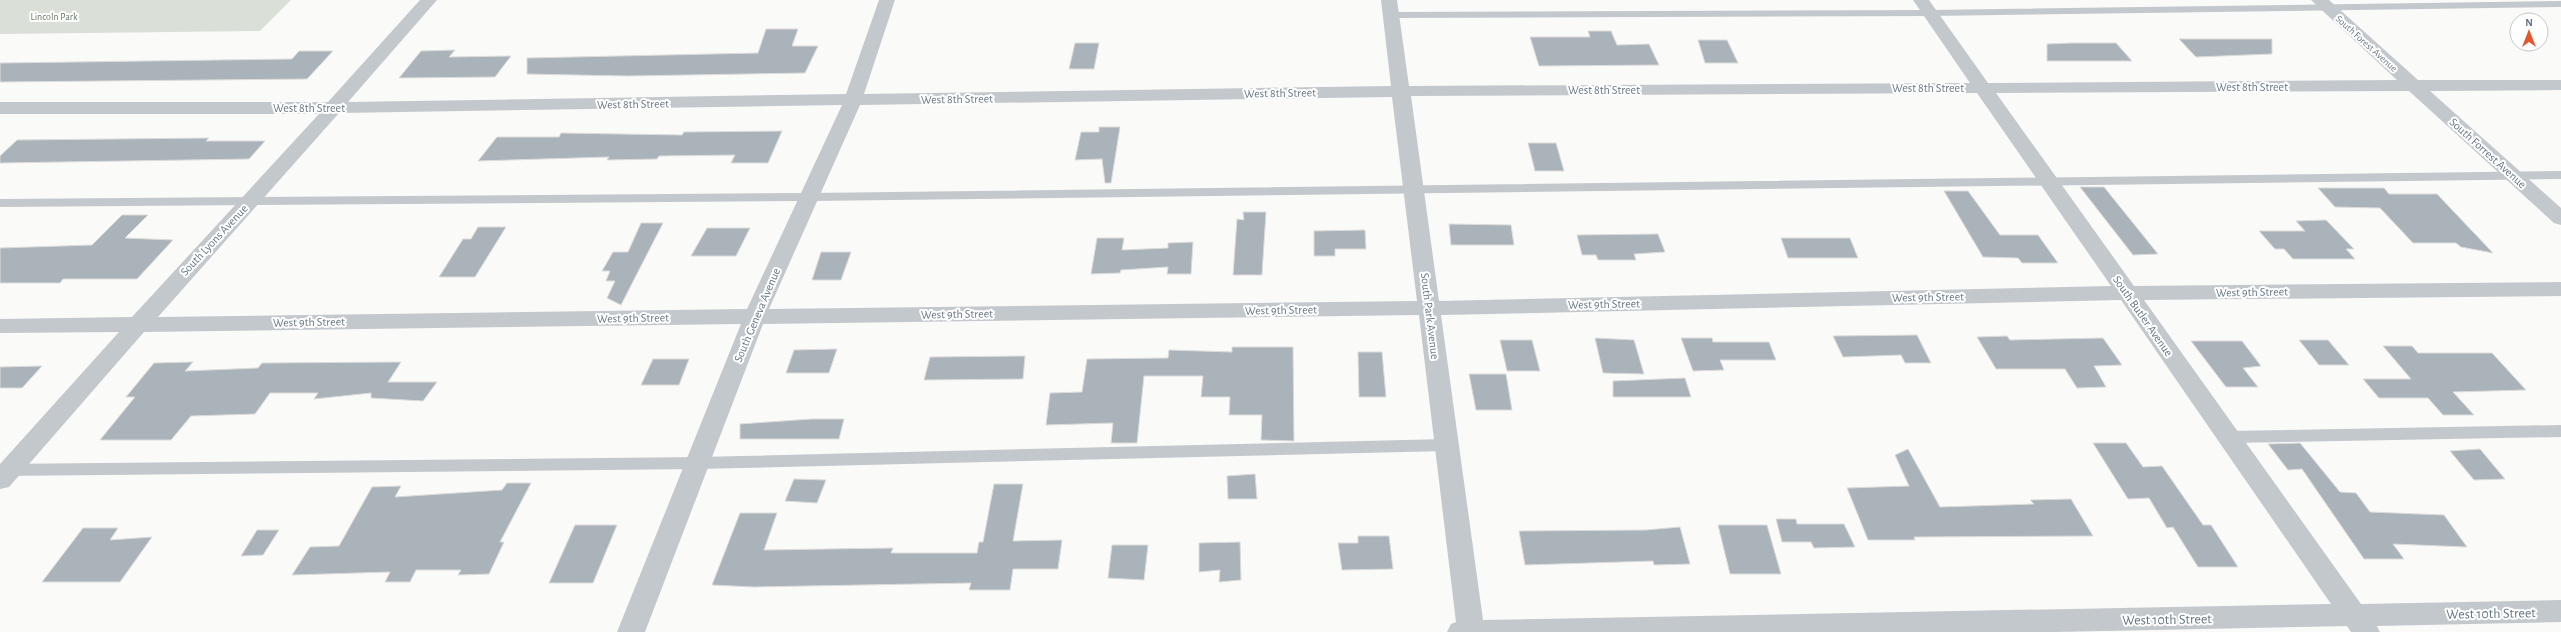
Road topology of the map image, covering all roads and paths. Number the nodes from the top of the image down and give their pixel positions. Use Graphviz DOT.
graph roads {
  1 [pos="429,0"];
  2 [pos="887,0"];
  3 [pos="2323,4"];
  4 [pos="2561,4"];
  5 [pos="1926,7"];
  6 [pos="1390,8"];
  7 [pos="2561,85"];
  8 [pos="1982,87"];
  9 [pos="2415,87"];
  10 [pos="1401,91"];
  11 [pos="853,101"];
  12 [pos="0,108"];
  13 [pos="335,108"];
  14 [pos="2561,175"];
  15 [pos="2514,176"];
  16 [pos="2049,181"];
  17 [pos="1414,188"];
  18 [pos="810,197"];
  19 [pos="250,200"];
  20 [pos="0,203"];
  21 [pos="2561,219"];
  22 [pos="2561,290"];
  23 [pos="2128,294"];
  24 [pos="1429,308"];
  25 [pos="755,316"];
  26 [pos="137,324"];
  27 [pos="0,326"];
  28 [pos="2561,431"];
  29 [pos="2229,437"];
  30 [pos="1446,445"];
  31 [pos="698,463"];
  32 [pos="3,474"];
  33 [pos="2561,611"];
  34 [pos="2360,624"];
  35 [pos="631,632"];
  36 [pos="1462,632"];
  37 [pos="1471,632"];
  1 -- 13 [label="street, South Lyons Avenue"];
  2 -- 11 [label="street, South Geneva Avenue"];
  3 -- 4 [label="lane"];
  3 -- 5 [label="lane"];
  3 -- 9 [label="street, South Forest Avenue"];
  5 -- 6 [label="lane"];
  5 -- 8 [label="street, South Butler Avenue"];
  6 -- 10 [label="street, South Park Avenue"];
  7 -- 9 [label="street, West 8th Street"];
  8 -- 9 [label="street, West 8th Street"];
  8 -- 10 [label="street, West 8th Street"];
  8 -- 16 [label="street, South Butler Avenue"];
  9 -- 15 [label="street, South Forrest Avenue"];
  10 -- 11 [label="street, West 8th Street"];
  10 -- 17 [label="street, South Park Avenue"];
  11 -- 13 [label="street, West 8th Street"];
  11 -- 18 [label="street, South Geneva Avenue"];
  12 -- 13 [label="street, West 8th Street"];
  13 -- 19 [label="street, South Lyons Avenue"];
  14 -- 15 [label="lane"];
  15 -- 16 [label="lane"];
  15 -- 21 [label="street, South Forrest Avenue"];
  16 -- 17 [label="lane"];
  16 -- 23 [label="street, South Butler Avenue"];
  17 -- 18 [label="lane"];
  17 -- 24 [label="street, South Park Avenue"];
  18 -- 19 [label="lane"];
  18 -- 25 [label="street, South Geneva Avenue"];
  19 -- 20 [label="lane"];
  19 -- 26 [label="street, South Lyons Avenue"];
  22 -- 23 [label="street, West 9th Street"];
  23 -- 24 [label="street, West 9th Street"];
  23 -- 29 [label="street, South Butler Avenue"];
  24 -- 25 [label="street, West 9th Street"];
  24 -- 30 [label="street, South Park Avenue"];
  25 -- 26 [label="street, West 9th Street"];
  25 -- 31 [label="street, South Geneva Avenue"];
  26 -- 27 [label="street, West 9th Street"];
  26 -- 32 [label="street, South Lyons Avenue"];
  28 -- 29 [label="lane"];
  29 -- 34 [label="street, South Butler Avenue"];
  30 -- 31 [label="lane"];
  30 -- 37 [label="street, South Park Avenue"];
  31 -- 32 [label="lane"];
  31 -- 35 [label="street, South Geneva Avenue"];
  33 -- 34 [label="street, West 10th Street"];
  34 -- 37 [label="street, West 10th Street"];
  36 -- 37 [label="street, West 10th Street"];
}
